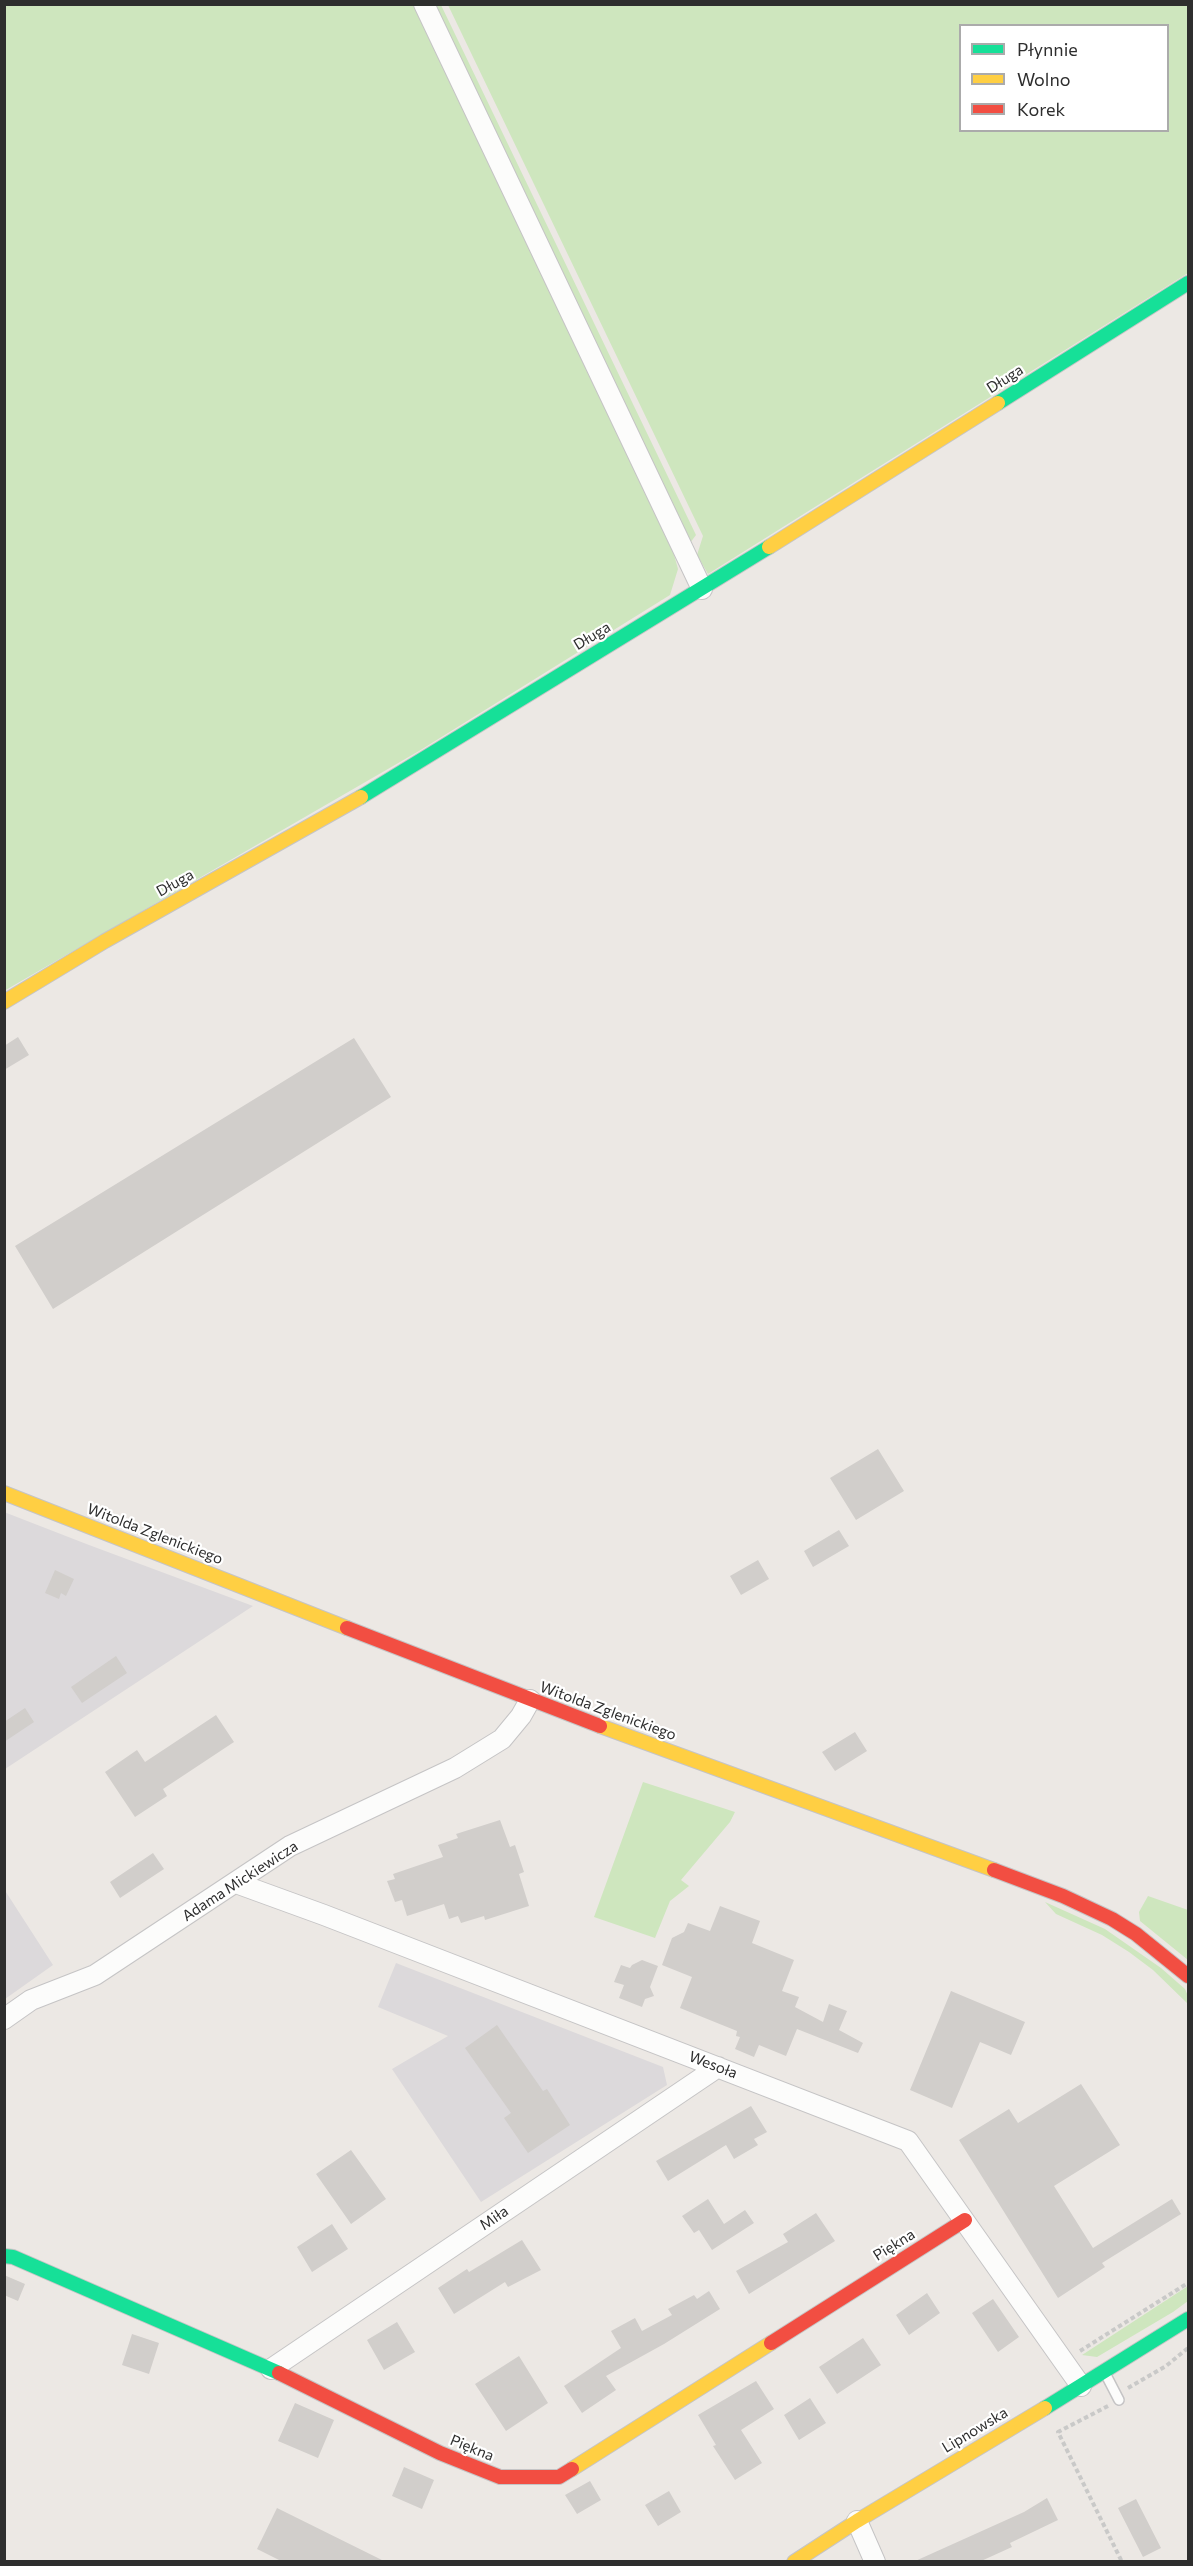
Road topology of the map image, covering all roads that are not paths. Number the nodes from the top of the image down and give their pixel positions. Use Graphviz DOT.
graph roads {
  1 [pos="424,4"];
  2 [pos="1188,284"];
  3 [pos="702,589"];
  4 [pos="4,1002"];
  5 [pos="4,1493"];
  6 [pos="530,1700"];
  7 [pos="236,1883"];
  8 [pos="1188,1976"];
  9 [pos="4,2019"];
  10 [pos="718,2067"];
  11 [pos="966,2220"];
  12 [pos="4,2256"];
  13 [pos="1188,2312"];
  14 [pos="1188,2319"];
  15 [pos="1172,2326"];
  16 [pos="271,2369"];
  17 [pos="1104,2371"];
  18 [pos="1081,2386"];
  19 [pos="1118,2397"];
  20 [pos="857,2521"];
  21 [pos="806,2558"];
  22 [pos="875,2562"];
  1 -- 3 [label="street"];
  2 -- 3 [label="street, Długa"];
  3 -- 4 [label="street, Długa"];
  5 -- 6 [label="street, Witolda Zglenickiego"];
  6 -- 7 [label="street, Adama Mickiewicza"];
  6 -- 8 [label="street, Witolda Zglenickiego"];
  7 -- 9 [label="street, Adama Mickiewicza"];
  7 -- 10 [label="street, Wesoła"];
  10 -- 11 [label="street, Wesoła"];
  10 -- 16 [label="street, Miła"];
  11 -- 16 [label="street, Piękna"];
  11 -- 18 [label="street, Wesoła"];
  12 -- 16 [label="street, Piękna"];
  13 -- 15 [label="street, Lipnowska"];
  14 -- 15 [label="street, Lipnowska"];
  15 -- 17 [label="street, Lipnowska"];
  17 -- 18 [label="street, Lipnowska"];
  17 -- 19 [label="lane"];
  18 -- 20 [label="street, Lipnowska"];
  20 -- 21 [label="street, Lipnowska"];
  20 -- 22 [label="street"];
}
